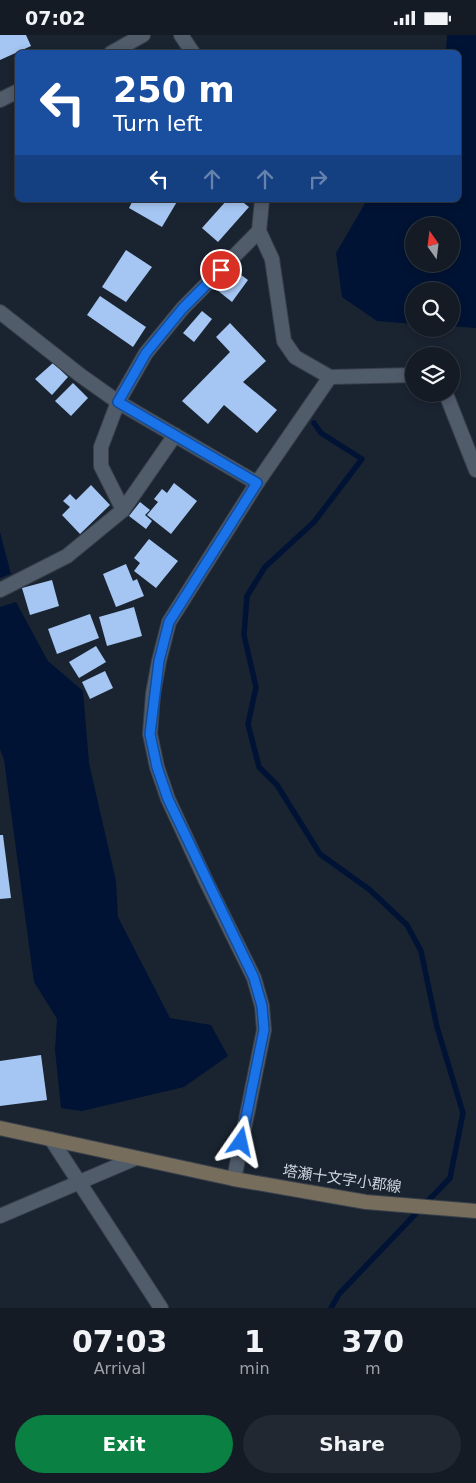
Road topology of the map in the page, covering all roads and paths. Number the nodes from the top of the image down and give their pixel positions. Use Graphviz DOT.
graph roads {
  1 [pos="143,35"];
  2 [pos="181,35"];
  3 [pos="116,50"];
  4 [pos="192,50"];
  5 [pos="15,92"];
  6 [pos="0,100"];
  7 [pos="262,202"];
  8 [pos="259,231"];
  9 [pos="0,312"];
  10 [pos="405,375"];
  11 [pos="330,377"];
  12 [pos="118,402"];
  13 [pos="449,402"];
  14 [pos="175,435"];
  15 [pos="476,470"];
  16 [pos="257,483"];
  17 [pos="123,510"];
  18 [pos="0,590"];
  19 [pos="0,1128"];
  20 [pos="51,1139"];
  21 [pos="136,1158"];
  22 [pos="234,1179"];
  23 [pos="80,1182"];
  24 [pos="476,1211"];
  25 [pos="0,1216"];
  26 [pos="161,1308"];
  1 -- 3 [label="street"];
  2 -- 4 [label="street"];
  5 -- 6 [label="street"];
  7 -- 8 [label="street"];
  8 -- 11 [label="street"];
  8 -- 12 [label="street"];
  9 -- 12 [label="street"];
  10 -- 11 [label="street"];
  11 -- 16 [label="street"];
  12 -- 14 [label="street"];
  12 -- 17 [label="street"];
  13 -- 15 [label="street"];
  14 -- 16 [label="street"];
  14 -- 17 [label="street"];
  16 -- 22 [label="street"];
  17 -- 18 [label="street"];
  19 -- 20 [label="main road, 塔瀬十文字小郡線"];
  20 -- 21 [label="main road, 塔瀬十文字小郡線"];
  20 -- 23 [label="street"];
  21 -- 22 [label="main road, 塔瀬十文字小郡線"];
  21 -- 23 [label="street"];
  22 -- 24 [label="main road, 塔瀬十文字小郡線"];
  23 -- 25 [label="street"];
  23 -- 26 [label="street"];
}
